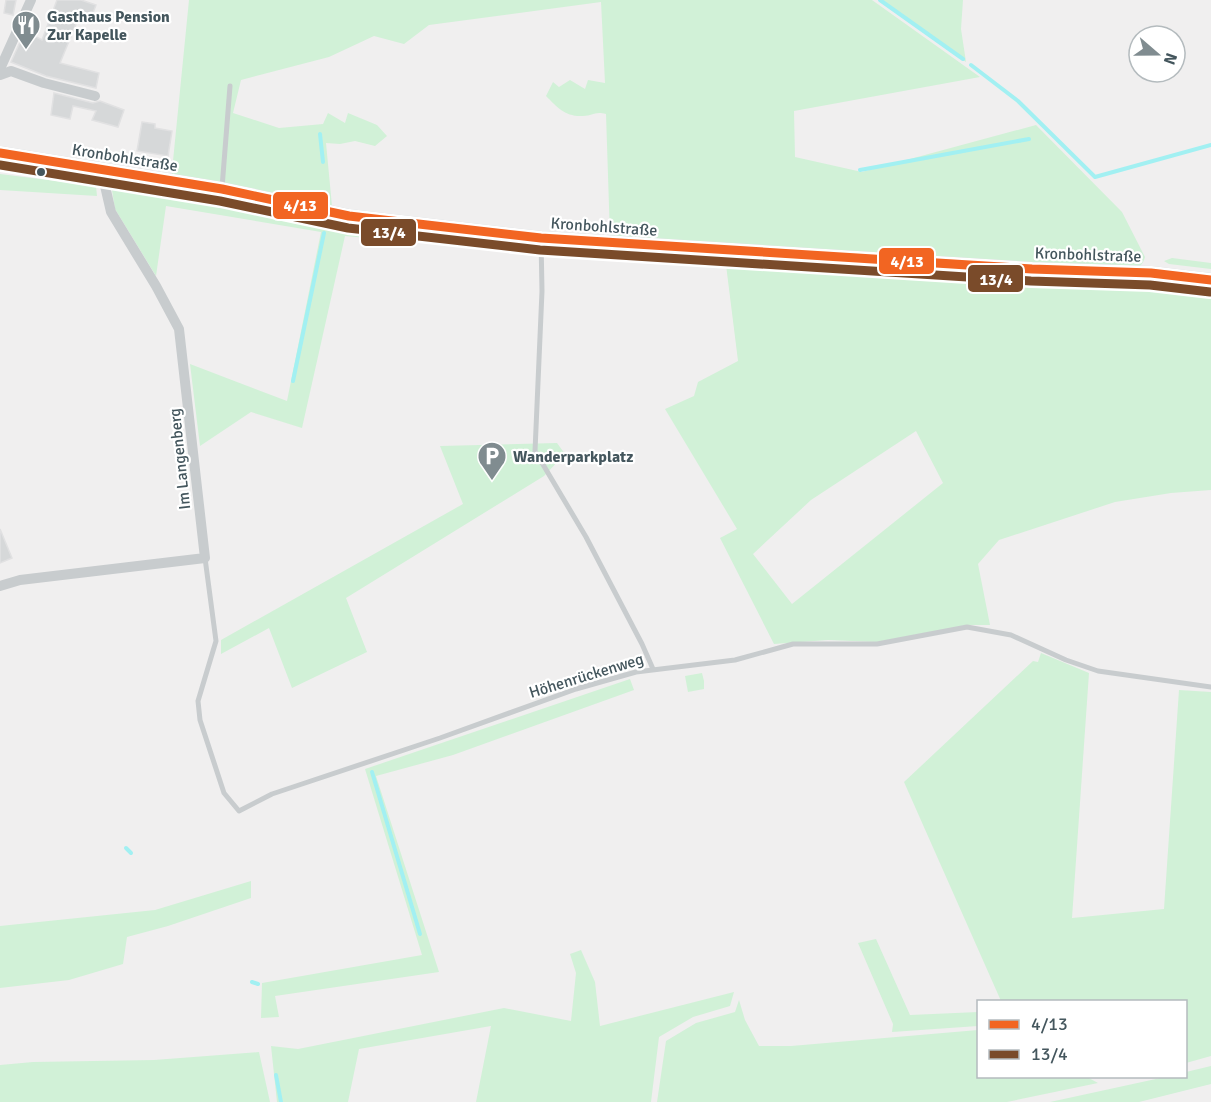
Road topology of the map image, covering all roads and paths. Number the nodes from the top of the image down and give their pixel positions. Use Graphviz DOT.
graph roads {
  1 [pos="31,0"];
  2 [pos="0,69"];
  3 [pos="0,75"];
  4 [pos="230,86"];
  5 [pos="95,96"];
  6 [pos="0,153"];
  7 [pos="105,170"];
  8 [pos="222,189"];
  9 [pos="541,238"];
  10 [pos="1211,280"];
  11 [pos="205,558"];
  12 [pos="0,586"];
  13 [pos="653,669"];
  14 [pos="1211,687"];
  1 -- 2 [label="street"];
  3 -- 5 [label="street"];
  4 -- 8 [label="lane"];
  6 -- 7 [label="main road, Kronbohlstraße"];
  7 -- 8 [label="main road, Kronbohlstraße"];
  7 -- 11 [label="street, Im Langenberg"];
  8 -- 9 [label="main road, Kronbohlstraße"];
  9 -- 10 [label="main road, Kronbohlstraße"];
  9 -- 13 [label="lane"];
  11 -- 12 [label="street"];
  11 -- 13 [label="lane, Höhenrückenweg"];
  13 -- 14 [label="lane, Höhenrückenweg"];
}
